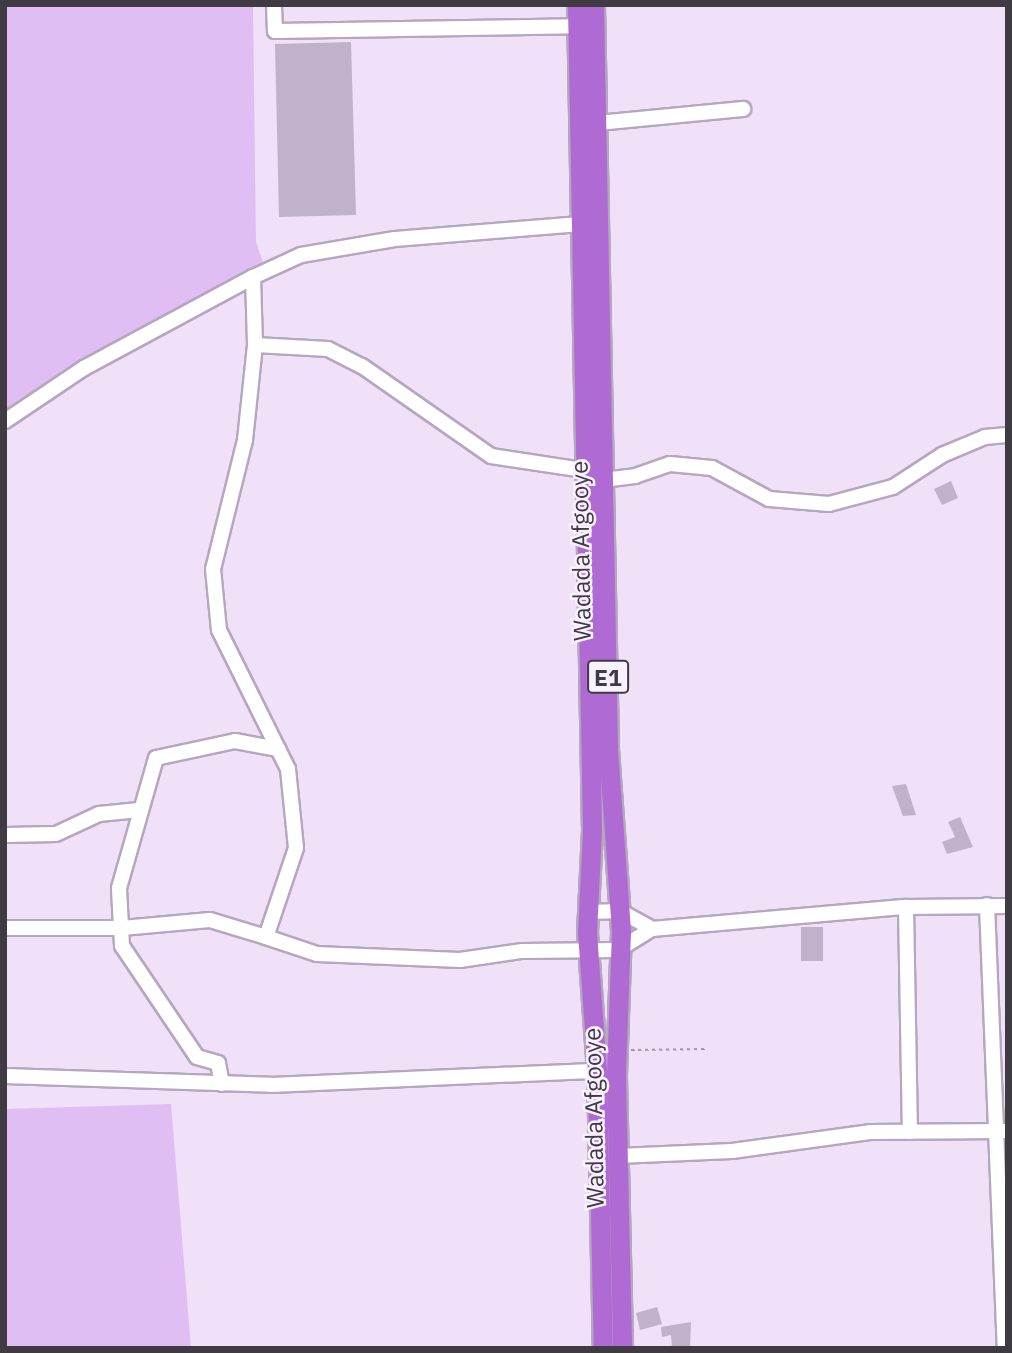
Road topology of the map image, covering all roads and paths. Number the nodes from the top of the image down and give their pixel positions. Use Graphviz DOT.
graph roads {
  1 [pos="274,5"];
  2 [pos="577,5"];
  3 [pos="594,5"];
  4 [pos="578,26"];
  5 [pos="743,109"];
  6 [pos="597,123"];
  7 [pos="580,224"];
  8 [pos="253,277"];
  9 [pos="256,345"];
  10 [pos="5,421"];
  11 [pos="1007,435"];
  12 [pos="584,470"];
  13 [pos="603,480"];
  14 [pos="278,749"];
  15 [pos="139,810"];
  16 [pos="5,835"];
  17 [pos="987,905"];
  18 [pos="1007,906"];
  19 [pos="906,907"];
  20 [pos="620,911"];
  21 [pos="589,912"];
  22 [pos="5,928"];
  23 [pos="122,928"];
  24 [pos="652,929"];
  25 [pos="266,937"];
  26 [pos="589,950"];
  27 [pos="618,950"];
  28 [pos="706,1049"];
  29 [pos="616,1050"];
  30 [pos="597,1071"];
  31 [pos="5,1076"];
  32 [pos="222,1084"];
  33 [pos="1002,1131"];
  34 [pos="910,1132"];
  35 [pos="618,1156"];
  36 [pos="603,1348"];
  37 [pos="622,1348"];
  38 [pos="1005,1348"];
  1 -- 4 [label="street"];
  2 -- 4 [label="highway, Wadada Afgooye / E1"];
  3 -- 6 [label="highway, Wadada Afgooye / E1"];
  4 -- 7 [label="highway, Wadada Afgooye / E1"];
  5 -- 6 [label="street"];
  6 -- 13 [label="highway, Wadada Afgooye / E1"];
  7 -- 8 [label="street"];
  7 -- 12 [label="highway, Wadada Afgooye / E1"];
  8 -- 9 [label="street"];
  8 -- 10 [label="street"];
  9 -- 12 [label="street"];
  9 -- 14 [label="street"];
  11 -- 13 [label="street"];
  12 -- 21 [label="highway, Wadada Afgooye / E1"];
  13 -- 20 [label="highway, Wadada Afgooye / E1"];
  14 -- 15 [label="street"];
  14 -- 25 [label="street"];
  15 -- 16 [label="street"];
  15 -- 23 [label="street"];
  17 -- 18 [label="street"];
  17 -- 19 [label="street"];
  17 -- 33 [label="street"];
  19 -- 24 [label="street"];
  19 -- 34 [label="street"];
  20 -- 21 [label="street"];
  20 -- 24 [label="street"];
  20 -- 27 [label="highway, Wadada Afgooye / E1"];
  21 -- 26 [label="highway, Wadada Afgooye / E1"];
  22 -- 23 [label="street"];
  23 -- 25 [label="street"];
  23 -- 32 [label="street"];
  24 -- 27 [label="street"];
  25 -- 26 [label="street"];
  26 -- 27 [label="street"];
  26 -- 30 [label="highway, Wadada Afgooye / E1"];
  27 -- 29 [label="highway, Wadada Afgooye / E1"];
  28 -- 29 [label="path"];
  29 -- 35 [label="highway, Wadada Afgooye / E1"];
  30 -- 32 [label="street"];
  30 -- 36 [label="highway, Wadada Afgooye / E1"];
  31 -- 32 [label="street"];
  33 -- 34 [label="street"];
  33 -- 38 [label="street"];
  34 -- 35 [label="street"];
  35 -- 37 [label="highway, Wadada Afgooye / E1"];
}
